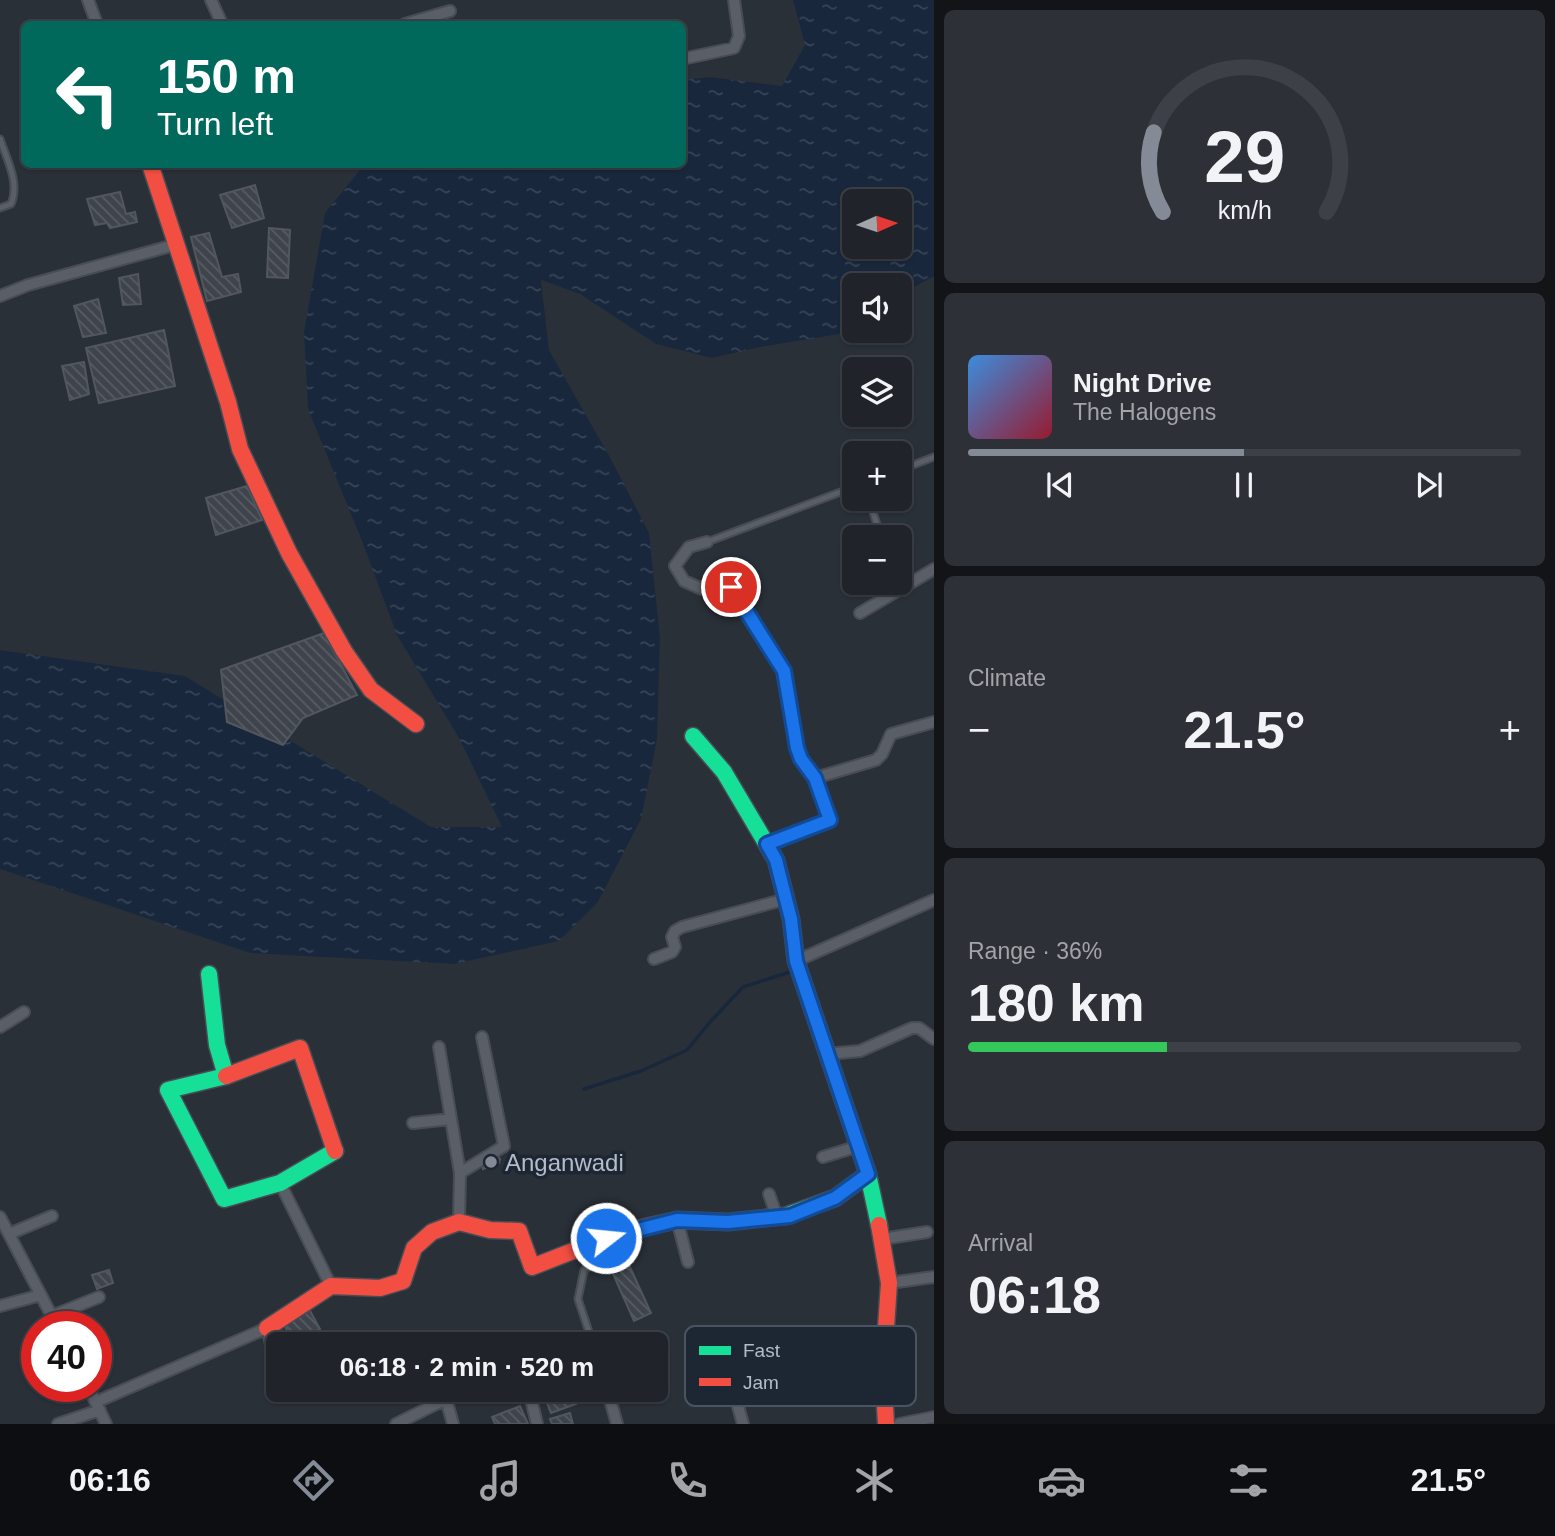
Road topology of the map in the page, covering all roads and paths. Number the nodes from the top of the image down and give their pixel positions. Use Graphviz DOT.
graph roads {
  1 [pos="88,0"];
  2 [pos="211,0"];
  3 [pos="734,0"];
  4 [pos="450,11"];
  5 [pos="96,21"];
  6 [pos="221,21"];
  7 [pos="415,21"];
  8 [pos="686,58"];
  9 [pos="0,139"];
  10 [pos="151,168"];
  11 [pos="0,208"];
  12 [pos="178,244"];
  13 [pos="0,296"];
  14 [pos="934,457"];
  15 [pos="912,465"];
  16 [pos="842,492"];
  17 [pos="708,542"];
  18 [pos="934,569"];
  19 [pos="860,613"];
  20 [pos="934,722"];
  21 [pos="416,724"];
  22 [pos="693,736"];
  23 [pos="815,778"];
  24 [pos="767,844"];
  25 [pos="786,900"];
  26 [pos="934,900"];
  27 [pos="654,959"];
  28 [pos="796,961"];
  29 [pos="209,974"];
  30 [pos="24,1013"];
  31 [pos="0,1027"];
  32 [pos="482,1037"];
  33 [pos="934,1039"];
  34 [pos="439,1047"];
  35 [pos="826,1054"];
  36 [pos="226,1076"];
  37 [pos="451,1119"];
  38 [pos="413,1123"];
  39 [pos="859,1146"];
  40 [pos="823,1157"];
  41 [pos="460,1173"];
  42 [pos="868,1174"];
  43 [pos="280,1183"];
  44 [pos="769,1194"];
  45 [pos="52,1216"];
  46 [pos="0,1217"];
  47 [pos="776,1217"];
  48 [pos="677,1220"];
  49 [pos="459,1222"];
  50 [pos="927,1232"];
  51 [pos="9,1234"];
  52 [pos="606,1238"];
  53 [pos="883,1239"];
  54 [pos="688,1262"];
  55 [pos="934,1277"];
  56 [pos="888,1283"];
  57 [pos="331,1286"];
  58 [pos="41,1295"];
  59 [pos="99,1297"];
  60 [pos="0,1306"];
  61 [pos="50,1311"];
  62 [pos="73,1311"];
  63 [pos="886,1326"];
  64 [pos="267,1328"];
  65 [pos="268,1332"];
  66 [pos="589,1332"];
  67 [pos="96,1402"];
  68 [pos="532,1402"];
  69 [pos="611,1403"];
  70 [pos="98,1406"];
  71 [pos="738,1406"];
  72 [pos="885,1406"];
  73 [pos="934,1417"];
  74 [pos="58,1424"];
  75 [pos="106,1424"];
  76 [pos="396,1424"];
  77 [pos="453,1424"];
  78 [pos="537,1424"];
  79 [pos="617,1424"];
  80 [pos="743,1424"];
  81 [pos="886,1424"];
  82 [pos="899,1424"];
  1 -- 5 [label="street"];
  2 -- 6 [label="street"];
  3 -- 8 [label="street"];
  4 -- 7 [label="street"];
  9 -- 11 [label="lane"];
  10 -- 12 [label="street"];
  12 -- 13 [label="street"];
  12 -- 21 [label="street"];
  14 -- 15 [label="lane"];
  16 -- 17 [label="lane"];
  17 -- 23 [label="street"];
  18 -- 19 [label="street"];
  20 -- 23 [label="street"];
  22 -- 24 [label="street"];
  23 -- 24 [label="street"];
  24 -- 25 [label="street"];
  25 -- 27 [label="street"];
  25 -- 28 [label="street"];
  26 -- 28 [label="street"];
  28 -- 35 [label="street"];
  29 -- 36 [label="street"];
  30 -- 31 [label="street"];
  32 -- 41 [label="street"];
  33 -- 35 [label="street"];
  34 -- 37 [label="street"];
  35 -- 39 [label="street"];
  36 -- 43 [label="street"];
  36 -- 43 [label="street"];
  37 -- 38 [label="street"];
  37 -- 41 [label="street"];
  39 -- 40 [label="street"];
  39 -- 42 [label="street"];
  41 -- 49 [label="street"];
  42 -- 47 [label="street"];
  42 -- 53 [label="street"];
  43 -- 57 [label="street"];
  44 -- 47 [label="street"];
  45 -- 51 [label="street"];
  46 -- 51 [label="street"];
  47 -- 48 [label="street"];
  48 -- 52 [label="street"];
  48 -- 54 [label="street"];
  49 -- 52 [label="street"];
  49 -- 57 [label="street"];
  50 -- 53 [label="street"];
  51 -- 58 [label="street"];
  52 -- 66 [label="lane"];
  53 -- 56 [label="street"];
  55 -- 56 [label="street"];
  56 -- 63 [label="street"];
  57 -- 64 [label="street"];
  58 -- 60 [label="street"];
  58 -- 61 [label="street"];
  59 -- 62 [label="street"];
  64 -- 65 [label="street"];
  64 -- 70 [label="street"];
  67 -- 70 [label="street"];
  68 -- 78 [label="street"];
  69 -- 79 [label="street"];
  70 -- 74 [label="street"];
  70 -- 75 [label="street"];
  71 -- 80 [label="street"];
  72 -- 81 [label="street"];
  73 -- 82 [label="street"];
  76 -- 77 [label="street"];
}
